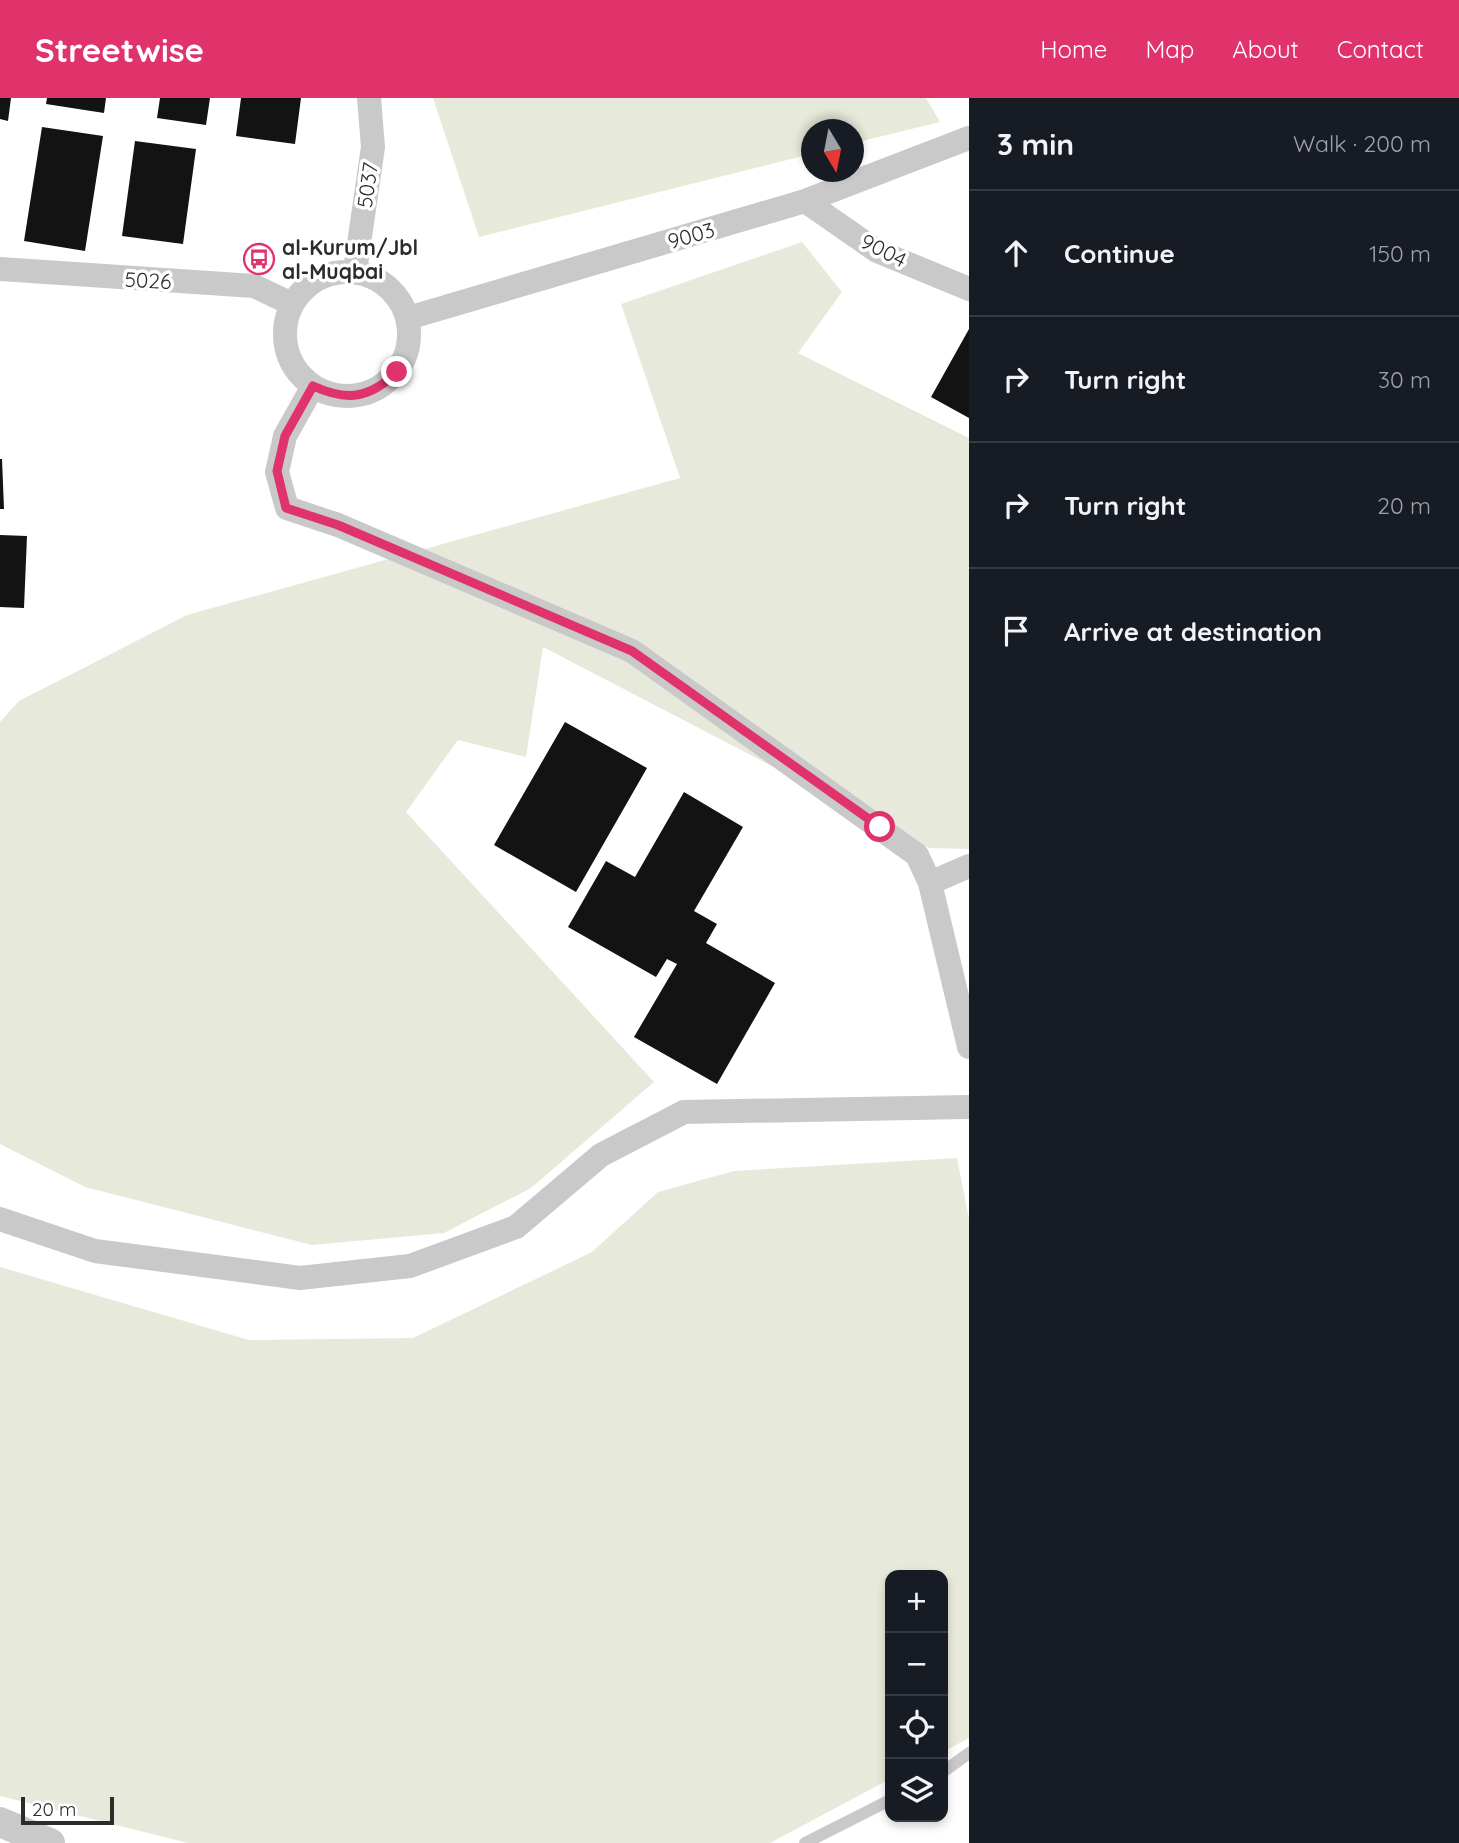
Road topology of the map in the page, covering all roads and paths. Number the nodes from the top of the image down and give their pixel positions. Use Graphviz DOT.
graph roads {
  1 [pos="369,98"];
  2 [pos="969,138"];
  3 [pos="805,201"];
  4 [pos="0,269"];
  5 [pos="355,271"];
  6 [pos="969,289"];
  7 [pos="292,304"];
  8 [pos="408,318"];
  9 [pos="313,386"];
  10 [pos="969,866"];
  11 [pos="930,883"];
  12 [pos="969,1047"];
  13 [pos="969,1107"];
  14 [pos="0,1219"];
  15 [pos="969,1753"];
  16 [pos="948,1768"];
  17 [pos="885,1803"];
  18 [pos="0,1822"];
  19 [pos="50,1843"];
  20 [pos="805,1843"];
  1 -- 5 [label="street, 5037"];
  2 -- 3 [label="street, 9003"];
  3 -- 6 [label="street, 9004"];
  3 -- 8 [label="street, 9003"];
  4 -- 7 [label="street, 5026"];
  5 -- 7 [label="street"];
  5 -- 8 [label="street"];
  7 -- 9 [label="street"];
  8 -- 9 [label="street"];
  9 -- 11 [label="street"];
  10 -- 11 [label="street"];
  11 -- 12 [label="street"];
  13 -- 14 [label="street"];
  15 -- 16 [label="lane"];
  17 -- 20 [label="lane"];
  18 -- 19 [label="street"];
}
